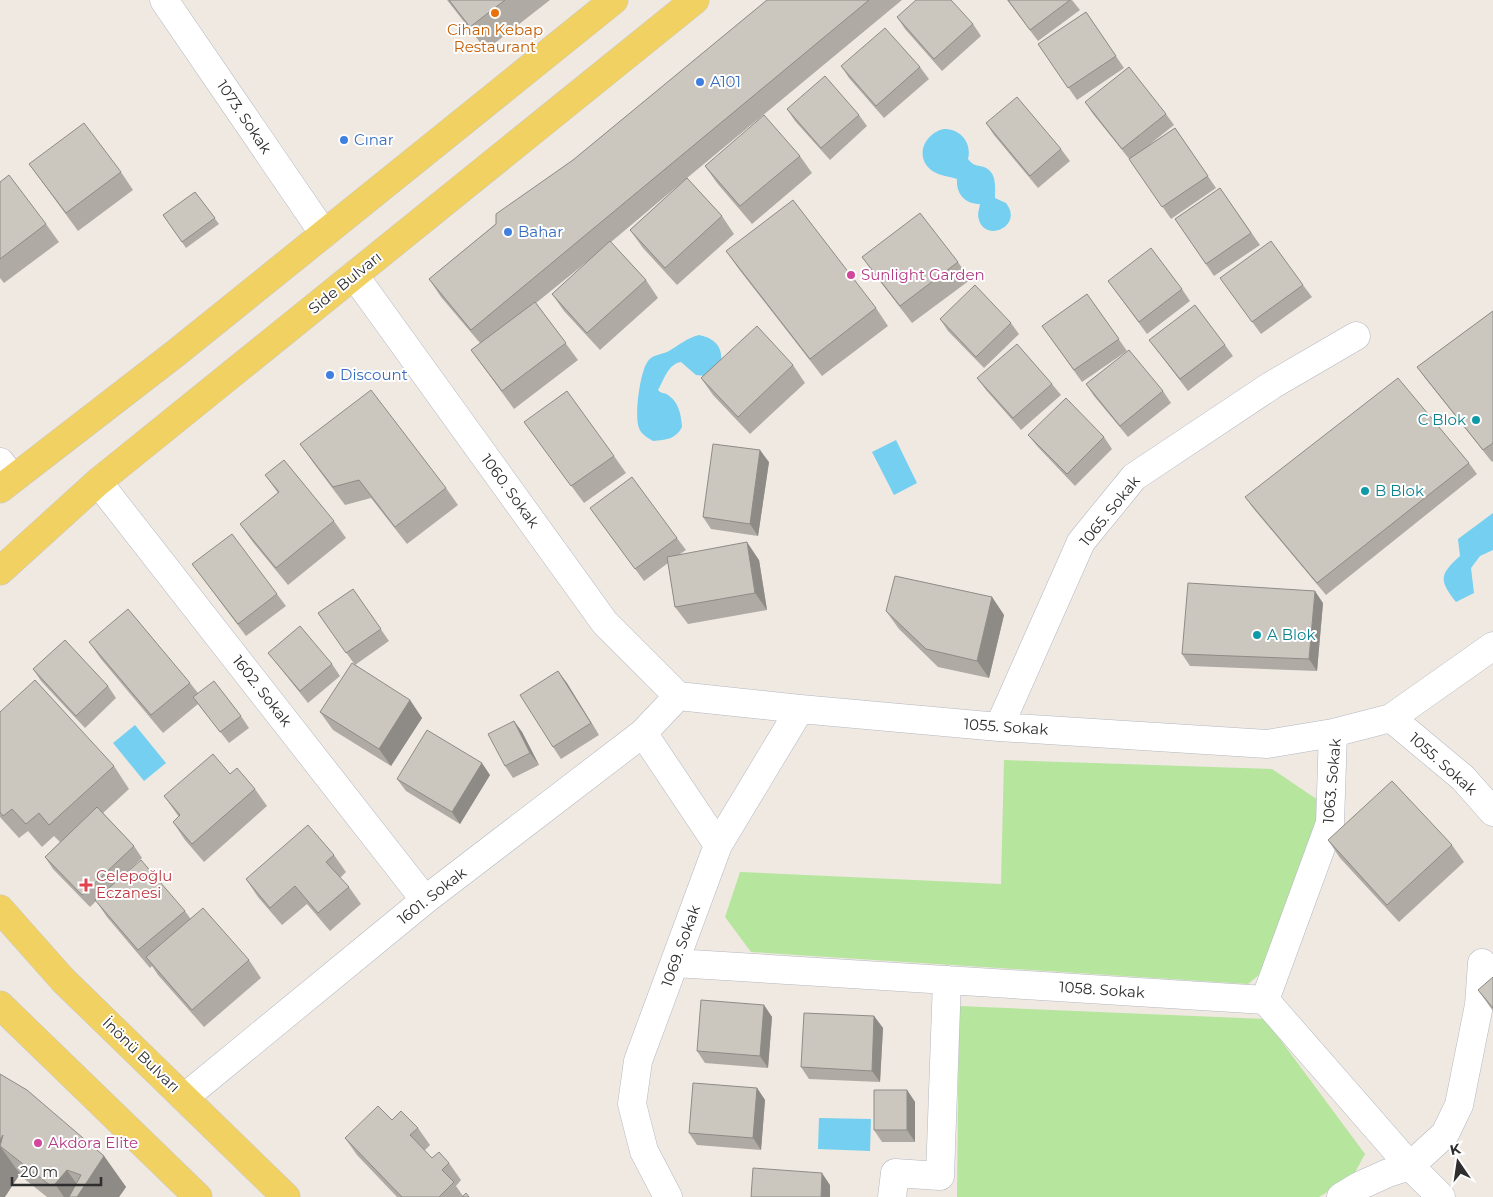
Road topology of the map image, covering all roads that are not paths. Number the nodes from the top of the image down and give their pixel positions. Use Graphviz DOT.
graph roads {
  1 [pos="164,0"];
  2 [pos="614,0"];
  3 [pos="695,0"];
  4 [pos="324,234"];
  5 [pos="354,275"];
  6 [pos="1356,336"];
  7 [pos="4,476"];
  8 [pos="98,482"];
  9 [pos="0,571"];
  10 [pos="1493,646"];
  11 [pos="678,696"];
  12 [pos="800,709"];
  13 [pos="1391,718"];
  14 [pos="999,727"];
  15 [pos="1333,733"];
  16 [pos="643,734"];
  17 [pos="1493,812"];
  18 [pos="718,845"];
  19 [pos="425,900"];
  20 [pos="0,909"];
  21 [pos="675,963"];
  22 [pos="1482,963"];
  23 [pos="947,980"];
  24 [pos="1265,1000"];
  25 [pos="0,1005"];
  26 [pos="185,1098"];
  27 [pos="1410,1166"];
  28 [pos="198,1197"];
  29 [pos="286,1197"];
  30 [pos="668,1197"];
  31 [pos="892,1197"];
  32 [pos="1341,1197"];
  33 [pos="1442,1197"];
  1 -- 4 [label="street, 1073. Sokak"];
  2 -- 4 [label="main road"];
  3 -- 5 [label="main road, Side Bulvarı"];
  4 -- 7 [label="main road"];
  5 -- 8 [label="main road, Side Bulvarı"];
  5 -- 11 [label="street, 1060. Sokak"];
  6 -- 14 [label="street, 1065. Sokak"];
  8 -- 9 [label="main road, Side Bulvarı"];
  8 -- 19 [label="street, 1602. Sokak"];
  10 -- 13 [label="street, 1063. Sokak"];
  11 -- 12 [label="street, 1055. Sokak"];
  11 -- 16 [label="street, 1601. Sokak"];
  12 -- 14 [label="street, 1055. Sokak"];
  12 -- 18 [label="street, 1069. Sokak"];
  13 -- 15 [label="street, 1063. Sokak"];
  13 -- 17 [label="street, 1055. Sokak"];
  14 -- 15 [label="street, 1055. Sokak"];
  15 -- 24 [label="street, 1063. Sokak"];
  16 -- 18 [label="street"];
  16 -- 19 [label="street, 1601. Sokak"];
  18 -- 21 [label="street, 1069. Sokak"];
  19 -- 26 [label="street, 1601. Sokak"];
  20 -- 26 [label="main road, İnönü Bulvarı"];
  21 -- 23 [label="street, 1058. Sokak"];
  21 -- 30 [label="street, 1069. Sokak"];
  22 -- 27 [label="street"];
  23 -- 24 [label="street, 1058. Sokak"];
  23 -- 31 [label="street"];
  24 -- 27 [label="street"];
  25 -- 28 [label="main road"];
  26 -- 29 [label="main road, İnönü Bulvarı"];
  27 -- 32 [label="street"];
  27 -- 33 [label="street"];
}
